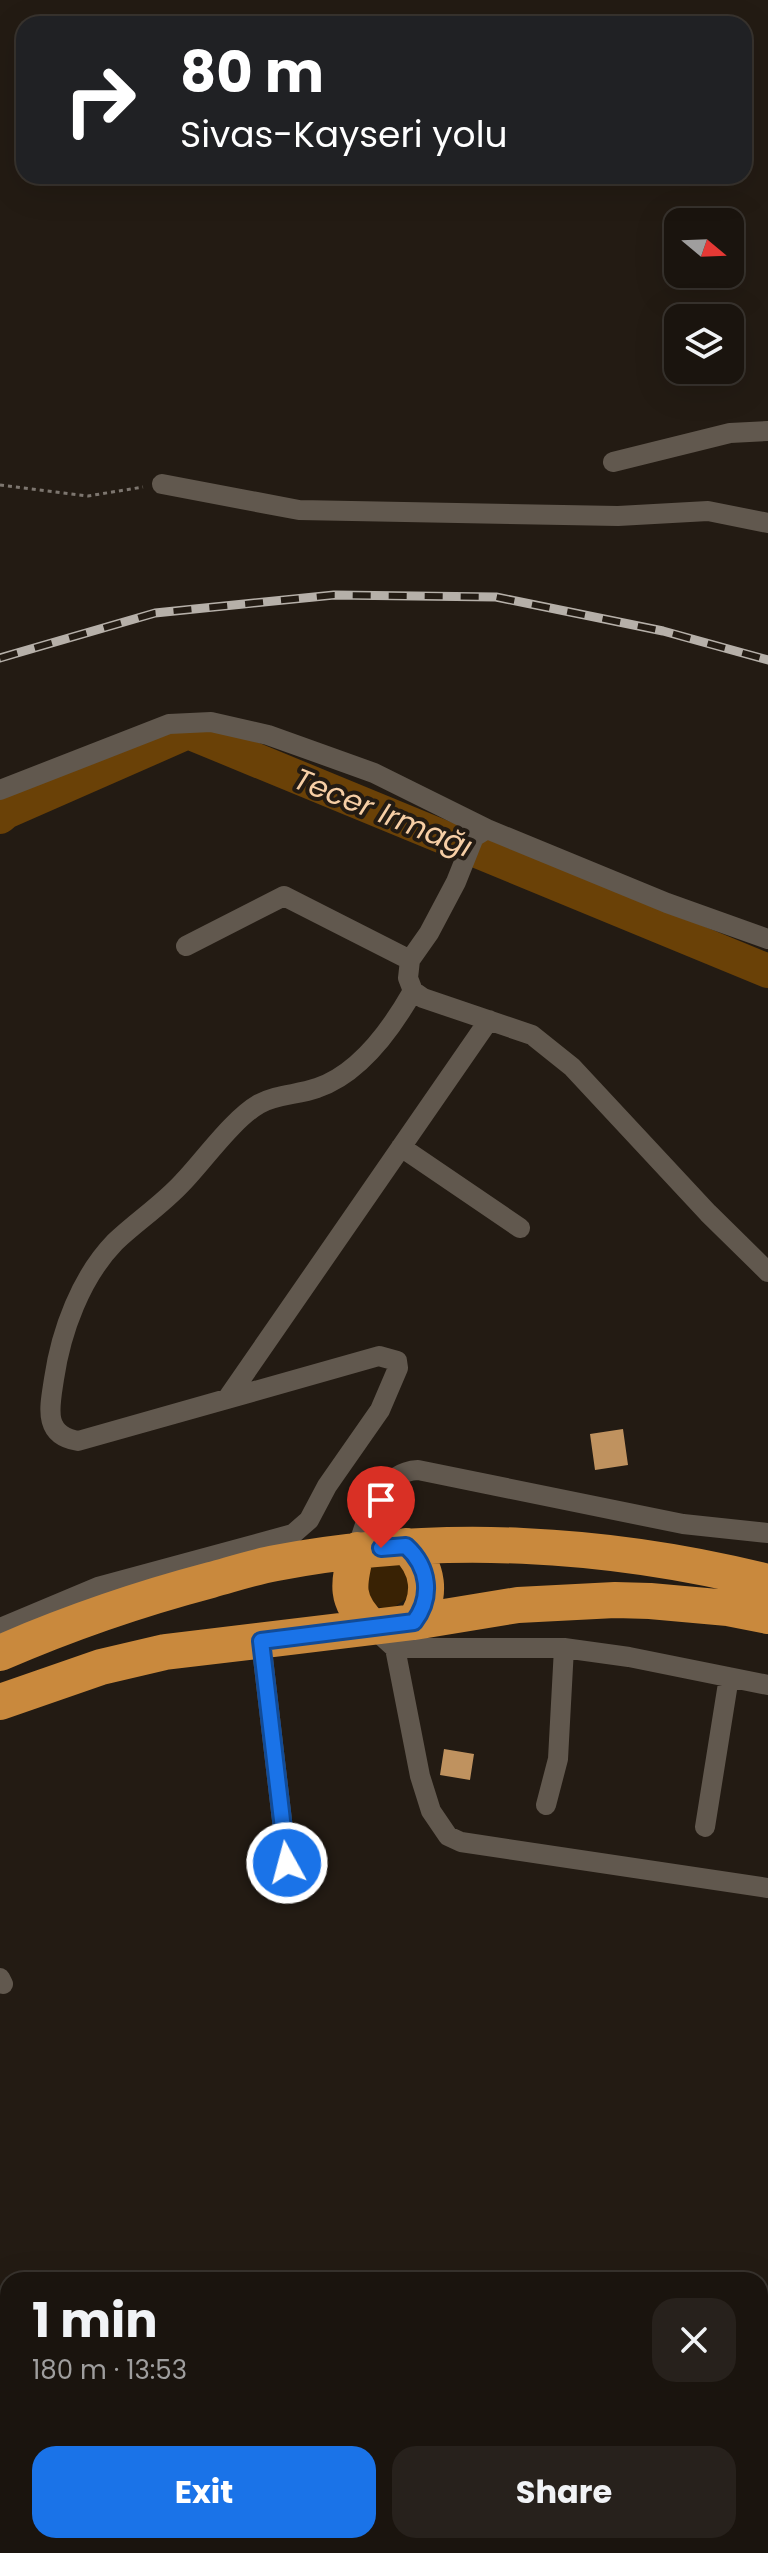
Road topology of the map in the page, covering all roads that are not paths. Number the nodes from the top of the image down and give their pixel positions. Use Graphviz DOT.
graph roads {
  1 [pos="768,431"];
  2 [pos="613,462"];
  3 [pos="162,484"];
  4 [pos="768,523"];
  5 [pos="0,790"];
  6 [pos="481,833"];
  7 [pos="768,939"];
  8 [pos="186,946"];
  9 [pos="410,960"];
  10 [pos="413,991"];
  11 [pos="489,1020"];
  12 [pos="401,1147"];
  13 [pos="520,1228"];
  14 [pos="768,1272"];
  15 [pos="227,1399"];
  16 [pos="379,1496"];
  17 [pos="768,1533"];
  18 [pos="406,1546"];
  19 [pos="357,1550"];
  20 [pos="768,1582"];
  21 [pos="768,1616"];
  22 [pos="0,1628"];
  23 [pos="393,1632"];
  24 [pos="261,1641"];
  25 [pos="564,1648"];
  26 [pos="0,1653"];
  27 [pos="729,1677"];
  28 [pos="768,1685"];
  29 [pos="0,1702"];
  30 [pos="546,1805"];
  31 [pos="705,1827"];
  32 [pos="278,1888"];
  33 [pos="768,1888"];
  1 -- 2 [label="street"];
  3 -- 4 [label="street"];
  5 -- 6 [label="street"];
  6 -- 7 [label="street"];
  6 -- 9 [label="street"];
  8 -- 9 [label="street"];
  9 -- 10 [label="street"];
  10 -- 11 [label="street"];
  10 -- 15 [label="street"];
  11 -- 12 [label="street"];
  11 -- 14 [label="street"];
  12 -- 13 [label="street"];
  12 -- 15 [label="street"];
  15 -- 22 [label="street"];
  16 -- 17 [label="street"];
  16 -- 18 [label="street"];
  16 -- 19 [label="street"];
  18 -- 19 [label="highway"];
  18 -- 20 [label="highway"];
  18 -- 23 [label="highway"];
  19 -- 23 [label="highway"];
  19 -- 26 [label="highway"];
  21 -- 23 [label="highway"];
  23 -- 24 [label="highway"];
  23 -- 25 [label="street"];
  23 -- 33 [label="street"];
  24 -- 29 [label="highway"];
  24 -- 32 [label="street"];
  25 -- 27 [label="street"];
  25 -- 30 [label="street"];
  27 -- 28 [label="street"];
  27 -- 31 [label="street"];
}
